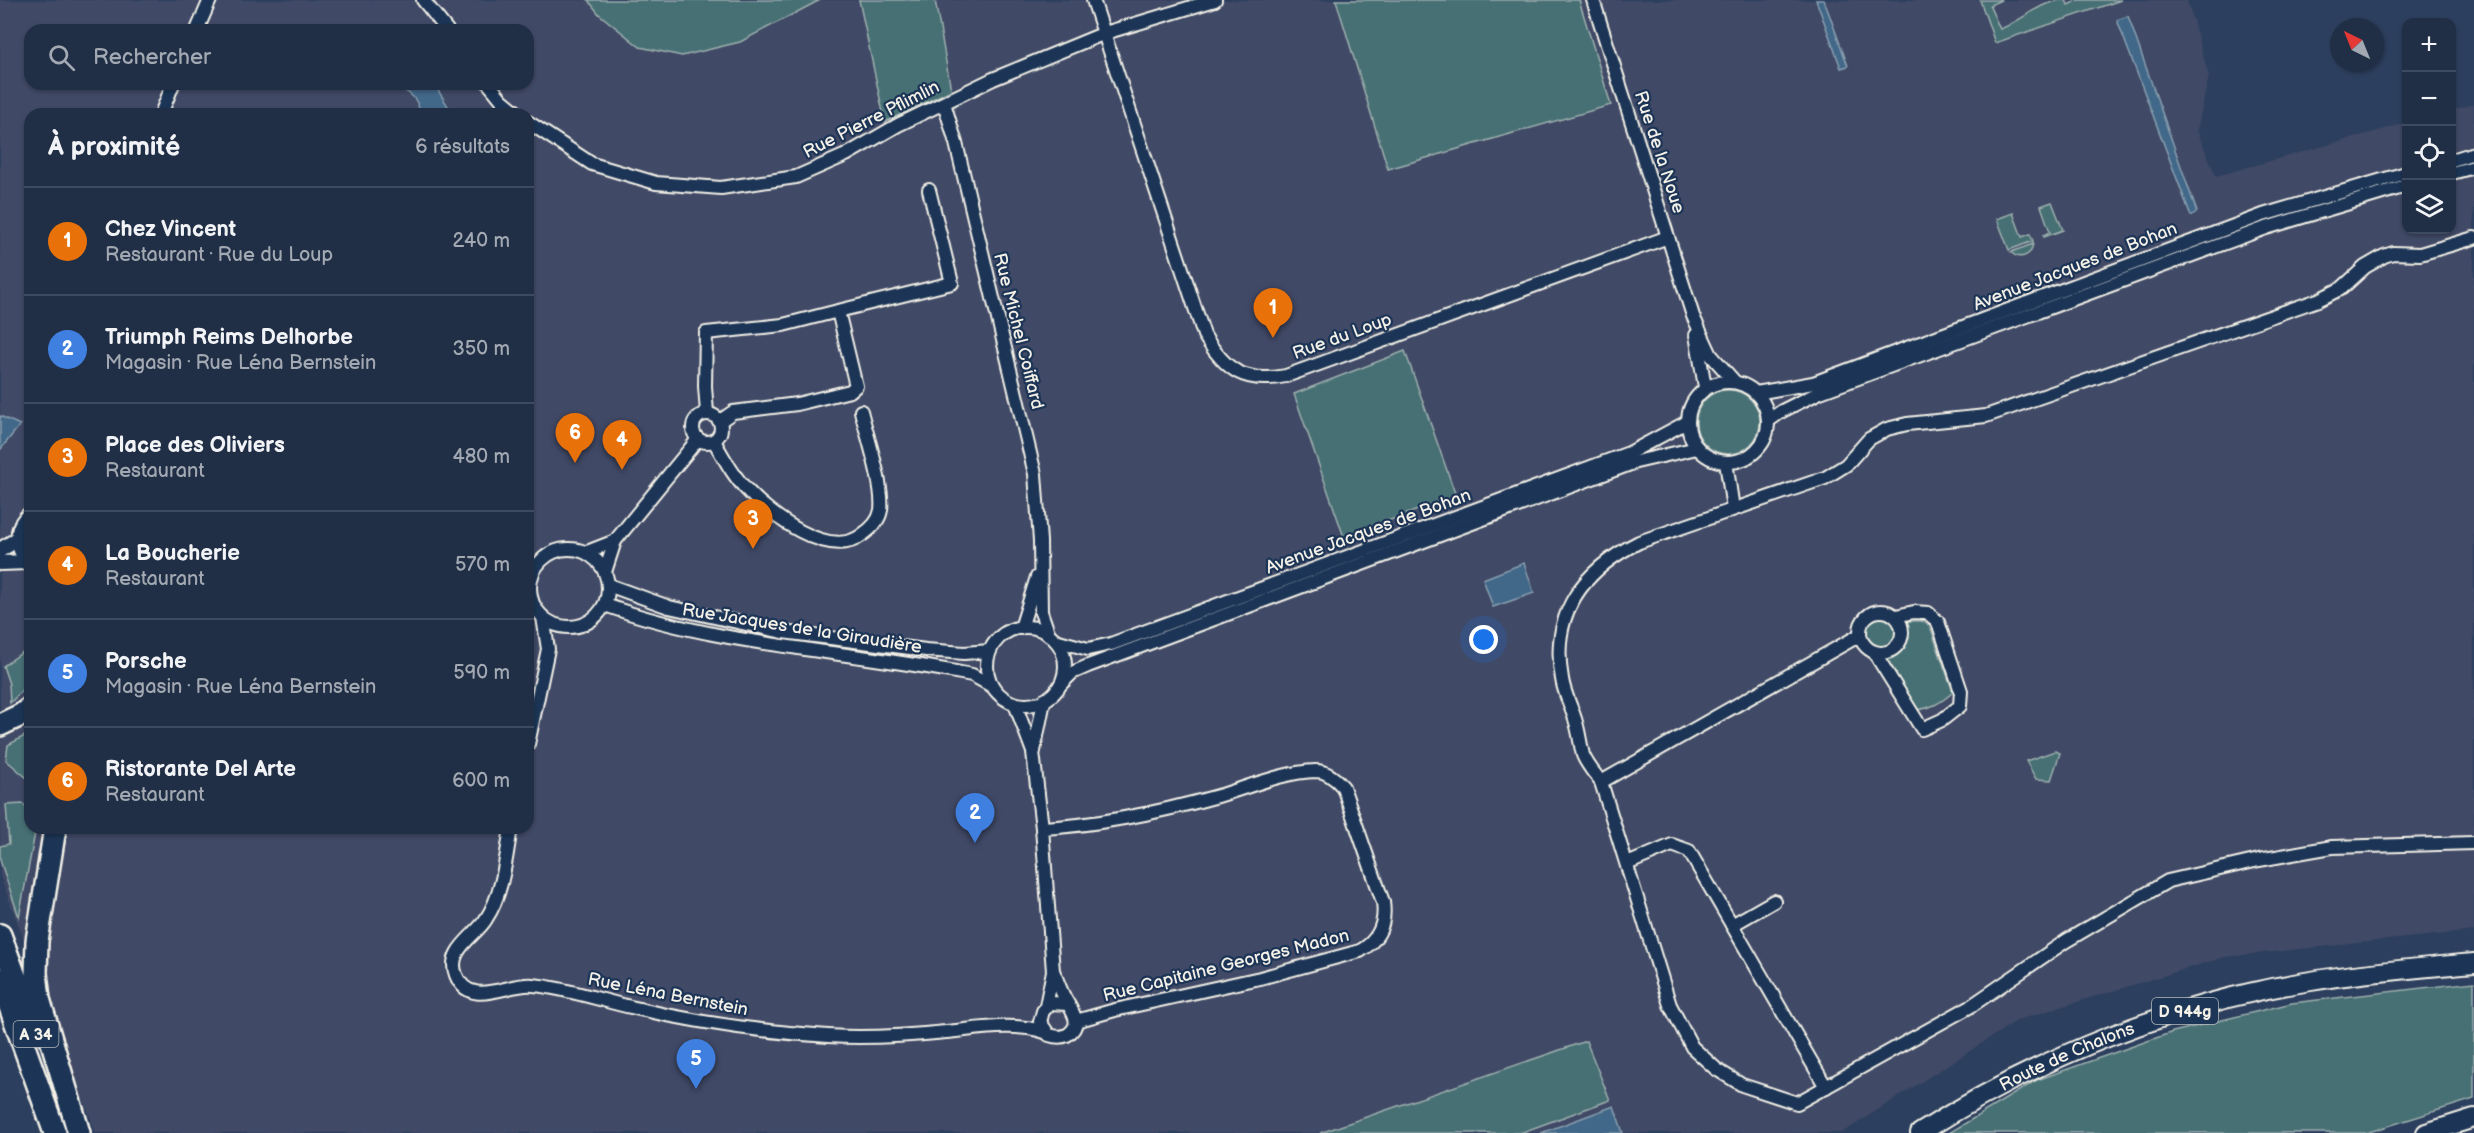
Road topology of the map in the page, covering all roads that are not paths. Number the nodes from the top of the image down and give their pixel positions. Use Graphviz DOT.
graph roads {
  1 [pos="210,0"];
  2 [pos="423,0"];
  3 [pos="1093,0"];
  4 [pos="1215,0"];
  5 [pos="1593,0"];
  6 [pos="200,24"];
  7 [pos="442,24"];
  8 [pos="1106,33"];
  9 [pos="171,90"];
  10 [pos="494,90"];
  11 [pos="944,103"];
  12 [pos="163,108"];
  13 [pos="512,108"];
  14 [pos="534,126"];
  15 [pos="2474,153"];
  16 [pos="2456,158"];
  17 [pos="2474,166"];
  18 [pos="2456,171"];
  19 [pos="2402,174"];
  20 [pos="2402,187"];
  21 [pos="929,190"];
  22 [pos="1668,237"];
  23 [pos="2474,238"];
  24 [pos="838,311"];
  25 [pos="1693,316"];
  26 [pos="1734,381"];
  27 [pos="1705,387"];
  28 [pos="1756,393"];
  29 [pos="861,411"];
  30 [pos="707,413"];
  31 [pos="720,421"];
  32 [pos="1768,421"];
  33 [pos="1687,422"];
  34 [pos="698,439"];
  35 [pos="714,441"];
  36 [pos="1697,448"];
  37 [pos="1726,462"];
  38 [pos="1733,509"];
  39 [pos="24,521"];
  40 [pos="18,539"];
  41 [pos="615,541"];
  42 [pos="0,550"];
  43 [pos="587,552"];
  44 [pos="24,557"];
  45 [pos="0,563"];
  46 [pos="24,563"];
  47 [pos="534,563"];
  48 [pos="1039,571"];
  49 [pos="605,572"];
  50 [pos="608,585"];
  51 [pos="534,605"];
  52 [pos="605,605"];
  53 [pos="1896,616"];
  54 [pos="543,617"];
  55 [pos="1021,628"];
  56 [pos="1860,635"];
  57 [pos="1052,637"];
  58 [pos="990,651"];
  59 [pos="1874,652"];
  60 [pos="1061,684"];
  61 [pos="993,686"];
  62 [pos="1044,701"];
  63 [pos="1015,704"];
  64 [pos="24,713"];
  65 [pos="534,715"];
  66 [pos="0,725"];
  67 [pos="1033,752"];
  68 [pos="1600,783"];
  69 [pos="1042,828"];
  70 [pos="54,834"];
  71 [pos="510,834"];
  72 [pos="2474,843"];
  73 [pos="1627,864"];
  74 [pos="1774,901"];
  75 [pos="1732,925"];
  76 [pos="0,935"];
  77 [pos="2474,963"];
  78 [pos="1053,971"];
  79 [pos="0,979"];
  80 [pos="1067,1004"];
  81 [pos="1046,1006"];
  82 [pos="1076,1022"];
  83 [pos="1045,1032"];
  84 [pos="1826,1087"];
  85 [pos="2474,1118"];
  86 [pos="55,1133"];
  87 [pos="72,1133"];
  88 [pos="79,1133"];
  89 [pos="1920,1133"];
  90 [pos="2426,1133"];
  1 -- 6 [label="street"];
  2 -- 7 [label="street"];
  3 -- 8 [label="street, Rue du Loup"];
  4 -- 8 [label="street, Rue Pierre Pflimlin"];
  5 -- 22 [label="street, Rue de la Noue"];
  8 -- 11 [label="street, Rue Pierre Pflimlin"];
  8 -- 22 [label="street, Rue du Loup"];
  9 -- 12 [label="street"];
  10 -- 13 [label="street"];
  11 -- 14 [label="street, Rue Pierre Pflimlin"];
  11 -- 48 [label="street, Rue Michel Coiffard"];
  15 -- 16 [label="street"];
  17 -- 18 [label="street"];
  19 -- 28 [label="street, Avenue Jacques de Bohan"];
  20 -- 32 [label="street, Avenue Jacques de Bohan"];
  21 -- 24 [label="street"];
  22 -- 25 [label="street, Rue de la Noue"];
  23 -- 38 [label="street"];
  24 -- 30 [label="street"];
  24 -- 31 [label="street"];
  25 -- 26 [label="street"];
  25 -- 27 [label="street"];
  26 -- 27 [label="street"];
  26 -- 28 [label="street"];
  27 -- 33 [label="street"];
  28 -- 32 [label="street"];
  29 -- 35 [label="street"];
  30 -- 31 [label="street"];
  30 -- 34 [label="street"];
  31 -- 35 [label="street"];
  32 -- 37 [label="street"];
  33 -- 36 [label="street"];
  33 -- 57 [label="street, Avenue Jacques de Bohan"];
  34 -- 35 [label="street"];
  34 -- 41 [label="street"];
  36 -- 37 [label="street"];
  36 -- 60 [label="street, Avenue Jacques de Bohan"];
  37 -- 38 [label="street"];
  38 -- 68 [label="street"];
  39 -- 40 [label="street"];
  40 -- 42 [label="street"];
  40 -- 44 [label="street"];
  41 -- 43 [label="street"];
  41 -- 49 [label="street"];
  43 -- 47 [label="street"];
  43 -- 49 [label="street"];
  45 -- 46 [label="street"];
  48 -- 55 [label="street, Rue Michel Coiffard"];
  48 -- 57 [label="street, Rue Michel Coiffard"];
  49 -- 50 [label="street"];
  50 -- 52 [label="street"];
  50 -- 58 [label="street, Rue Jacques de la Giraudière"];
  51 -- 54 [label="street"];
  52 -- 54 [label="street"];
  52 -- 61 [label="street, Rue Jacques de la Giraudière"];
  53 -- 56 [label="street"];
  53 -- 59 [label="street"];
  53 -- 59 [label="street"];
  54 -- 65 [label="street"];
  55 -- 57 [label="street"];
  55 -- 58 [label="street"];
  56 -- 59 [label="street"];
  56 -- 68 [label="street"];
  57 -- 60 [label="street"];
  58 -- 61 [label="street"];
  60 -- 62 [label="street"];
  61 -- 63 [label="street"];
  62 -- 63 [label="street"];
  62 -- 67 [label="street"];
  63 -- 67 [label="street"];
  64 -- 66 [label="highway"];
  67 -- 69 [label="street"];
  68 -- 73 [label="street"];
  69 -- 78 [label="street"];
  69 -- 82 [label="street, Rue Capitaine Georges Madon"];
  70 -- 88 [label="highway"];
  71 -- 83 [label="street, Rue Léna Bernstein"];
  72 -- 84 [label="street"];
  73 -- 75 [label="street"];
  73 -- 84 [label="street"];
  74 -- 75 [label="street"];
  75 -- 84 [label="street"];
  76 -- 87 [label="highway, A 34"];
  77 -- 89 [label="main road, Route de Chalons / D 944g"];
  78 -- 80 [label="street"];
  78 -- 81 [label="street"];
  79 -- 86 [label="highway, A 34"];
  80 -- 81 [label="street"];
  80 -- 82 [label="street"];
  81 -- 83 [label="street"];
  82 -- 83 [label="street"];
  85 -- 90 [label="main road"];
}
